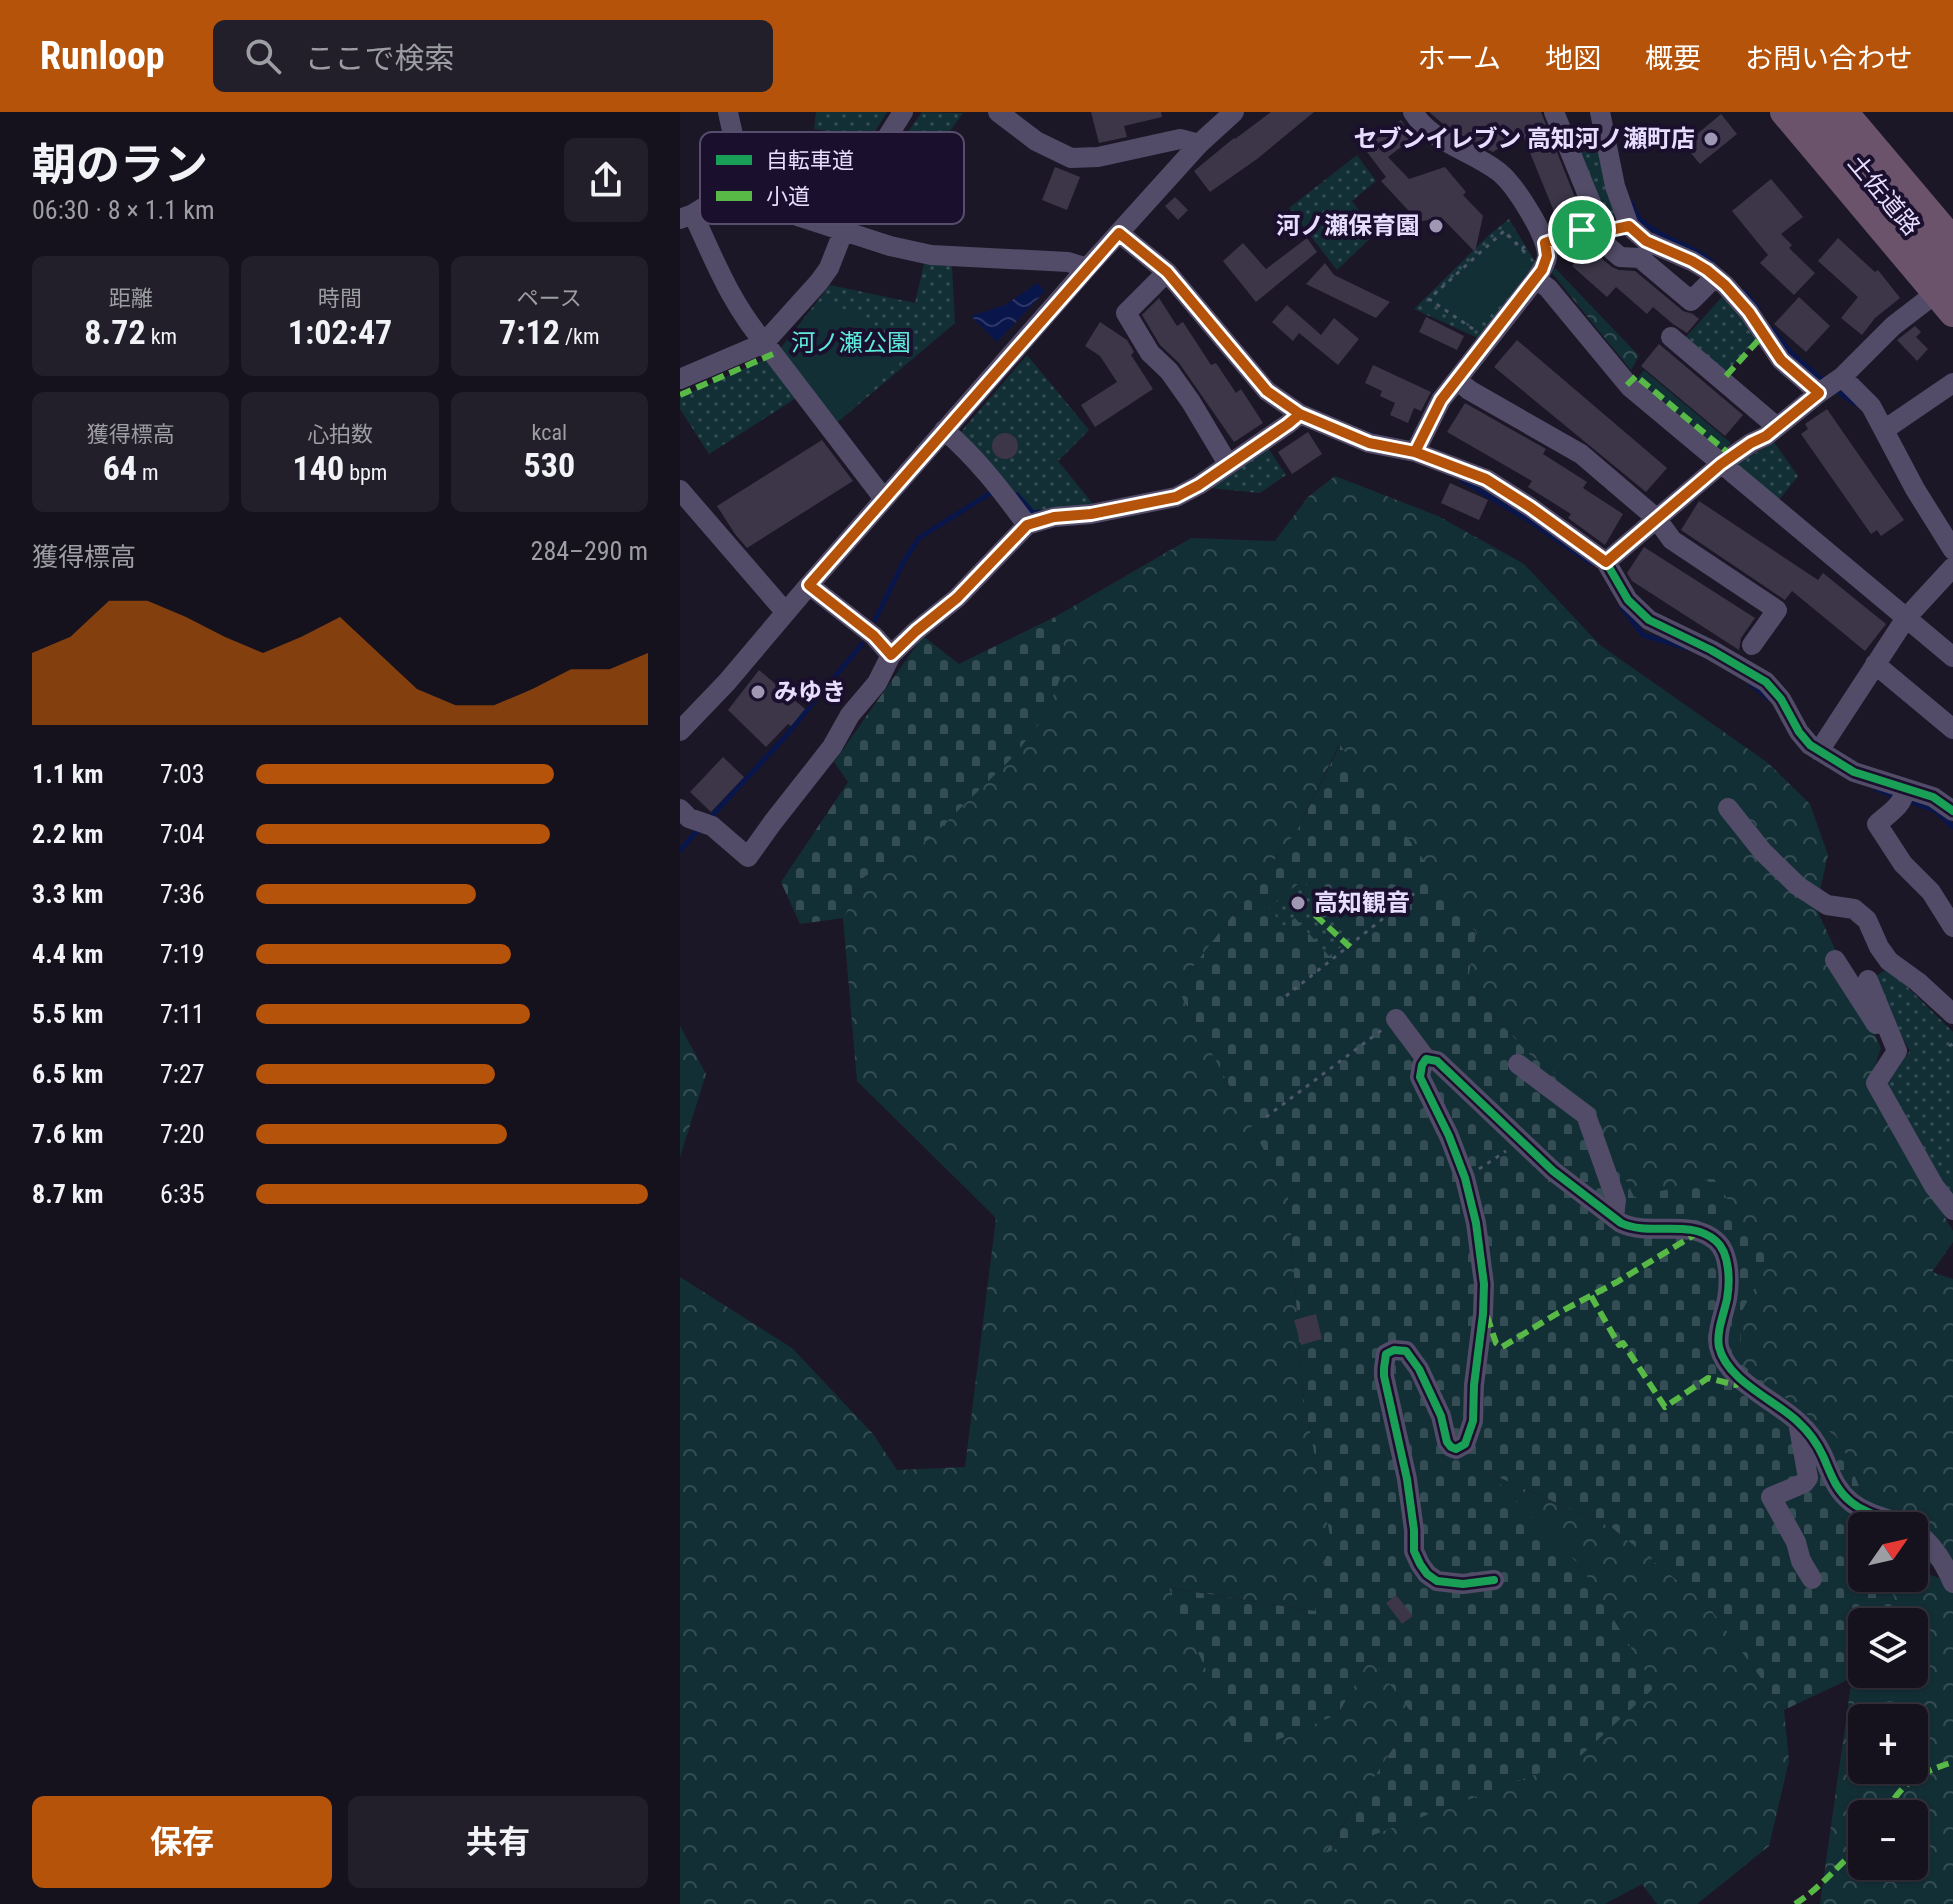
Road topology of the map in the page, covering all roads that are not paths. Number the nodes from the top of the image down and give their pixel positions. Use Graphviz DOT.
graph roads {
  1 [pos="728,112"];
  2 [pos="903,112"];
  3 [pos="998,112"];
  4 [pos="1234,112"];
  5 [pos="1413,112"];
  6 [pos="1554,112"];
  7 [pos="1600,112"];
  8 [pos="1784,112"];
  9 [pos="1814,112"];
  10 [pos="1844,112"];
  11 [pos="732,132"];
  12 [pos="890,132"];
  13 [pos="1606,139"];
  14 [pos="1199,144"];
  15 [pos="1571,154"];
  16 [pos="686,217"];
  17 [pos="822,224"];
  18 [pos="846,224"];
  19 [pos="1629,226"];
  20 [pos="1596,230"];
  21 [pos="843,231"];
  22 [pos="1119,233"];
  23 [pos="1542,238"];
  24 [pos="1953,241"];
  25 [pos="1087,268"];
  26 [pos="1535,271"];
  27 [pos="1167,272"];
  28 [pos="1715,277"];
  29 [pos="1947,294"];
  30 [pos="1671,337"];
  31 [pos="764,343"];
  32 [pos="680,379"];
  33 [pos="1458,380"];
  34 [pos="1953,383"];
  35 [pos="1830,385"];
  36 [pos="1300,414"];
  37 [pos="1777,427"];
  38 [pos="944,430"];
  39 [pos="1884,430"];
  40 [pos="1415,452"];
  41 [pos="1228,464"];
  42 [pos="1721,464"];
  43 [pos="680,490"];
  44 [pos="884,499"];
  45 [pos="1656,518"];
  46 [pos="1027,525"];
  47 [pos="1953,550"];
  48 [pos="1606,562"];
  49 [pos="1953,567"];
  50 [pos="809,585"];
  51 [pos="781,607"];
  52 [pos="1906,618"];
  53 [pos="1752,645"];
  54 [pos="891,655"];
  55 [pos="1953,657"];
  56 [pos="1875,664"];
  57 [pos="1953,729"];
  58 [pos="680,731"];
  59 [pos="1819,751"];
  60 [pos="1904,797"];
  61 [pos="1728,808"];
  62 [pos="1953,811"];
  63 [pos="695,818"];
  64 [pos="1953,927"];
  65 [pos="1835,960"];
  66 [pos="1868,980"];
  67 [pos="1953,1014"];
  68 [pos="1396,1019"];
  69 [pos="1888,1028"];
  70 [pos="1426,1059"];
  71 [pos="1518,1064"];
  72 [pos="1953,1210"];
  73 [pos="1614,1218"];
  74 [pos="1798,1422"];
  75 [pos="1866,1512"];
  76 [pos="1928,1541"];
  77 [pos="1812,1579"];
  78 [pos="1494,1580"];
  79 [pos="1953,1583"];
  1 -- 11 [label="street"];
  2 -- 12 [label="street"];
  3 -- 14 [label="street"];
  4 -- 14 [label="street"];
  5 -- 23 [label="street"];
  6 -- 15 [label="street"];
  7 -- 13 [label="street"];
  8 -- 29 [label="highway"];
  9 -- 29 [label="highway, 土佐道路"];
  10 -- 24 [label="highway"];
  13 -- 15 [label="street"];
  13 -- 19 [label="street"];
  14 -- 22 [label="street"];
  15 -- 20 [label="street"];
  16 -- 31 [label="street"];
  17 -- 21 [label="street"];
  18 -- 21 [label="street"];
  19 -- 20 [label="street"];
  19 -- 28 [label="street"];
  20 -- 23 [label="street"];
  20 -- 28 [label="street"];
  21 -- 25 [label="street"];
  21 -- 31 [label="street"];
  22 -- 25 [label="street"];
  22 -- 27 [label="street"];
  23 -- 26 [label="street"];
  25 -- 38 [label="street"];
  26 -- 33 [label="street"];
  26 -- 42 [label="street"];
  27 -- 36 [label="street"];
  27 -- 41 [label="street"];
  28 -- 35 [label="street"];
  29 -- 35 [label="street"];
  30 -- 37 [label="street"];
  31 -- 32 [label="street"];
  31 -- 44 [label="street"];
  33 -- 40 [label="street"];
  33 -- 45 [label="street"];
  34 -- 39 [label="street"];
  35 -- 37 [label="street"];
  35 -- 39 [label="street"];
  36 -- 40 [label="street"];
  36 -- 41 [label="street"];
  37 -- 42 [label="street"];
  38 -- 44 [label="street"];
  38 -- 46 [label="street"];
  39 -- 47 [label="street"];
  40 -- 48 [label="street"];
  41 -- 46 [label="street"];
  42 -- 45 [label="street"];
  42 -- 52 [label="street"];
  43 -- 51 [label="street"];
  44 -- 50 [label="street"];
  45 -- 48 [label="street"];
  45 -- 53 [label="street"];
  46 -- 54 [label="street"];
  48 -- 59 [label="street"];
  49 -- 52 [label="street"];
  50 -- 54 [label="street"];
  50 -- 58 [label="street"];
  52 -- 55 [label="street"];
  52 -- 56 [label="street"];
  54 -- 63 [label="street"];
  56 -- 57 [label="street"];
  56 -- 59 [label="street"];
  59 -- 60 [label="street"];
  60 -- 62 [label="street"];
  60 -- 64 [label="street"];
  61 -- 67 [label="street"];
  65 -- 69 [label="street"];
  66 -- 69 [label="street"];
  68 -- 70 [label="street"];
  69 -- 72 [label="street"];
  70 -- 73 [label="street"];
  70 -- 78 [label="street"];
  71 -- 73 [label="street"];
  73 -- 74 [label="street"];
  74 -- 75 [label="street"];
  74 -- 77 [label="street"];
  76 -- 79 [label="street"];
}
